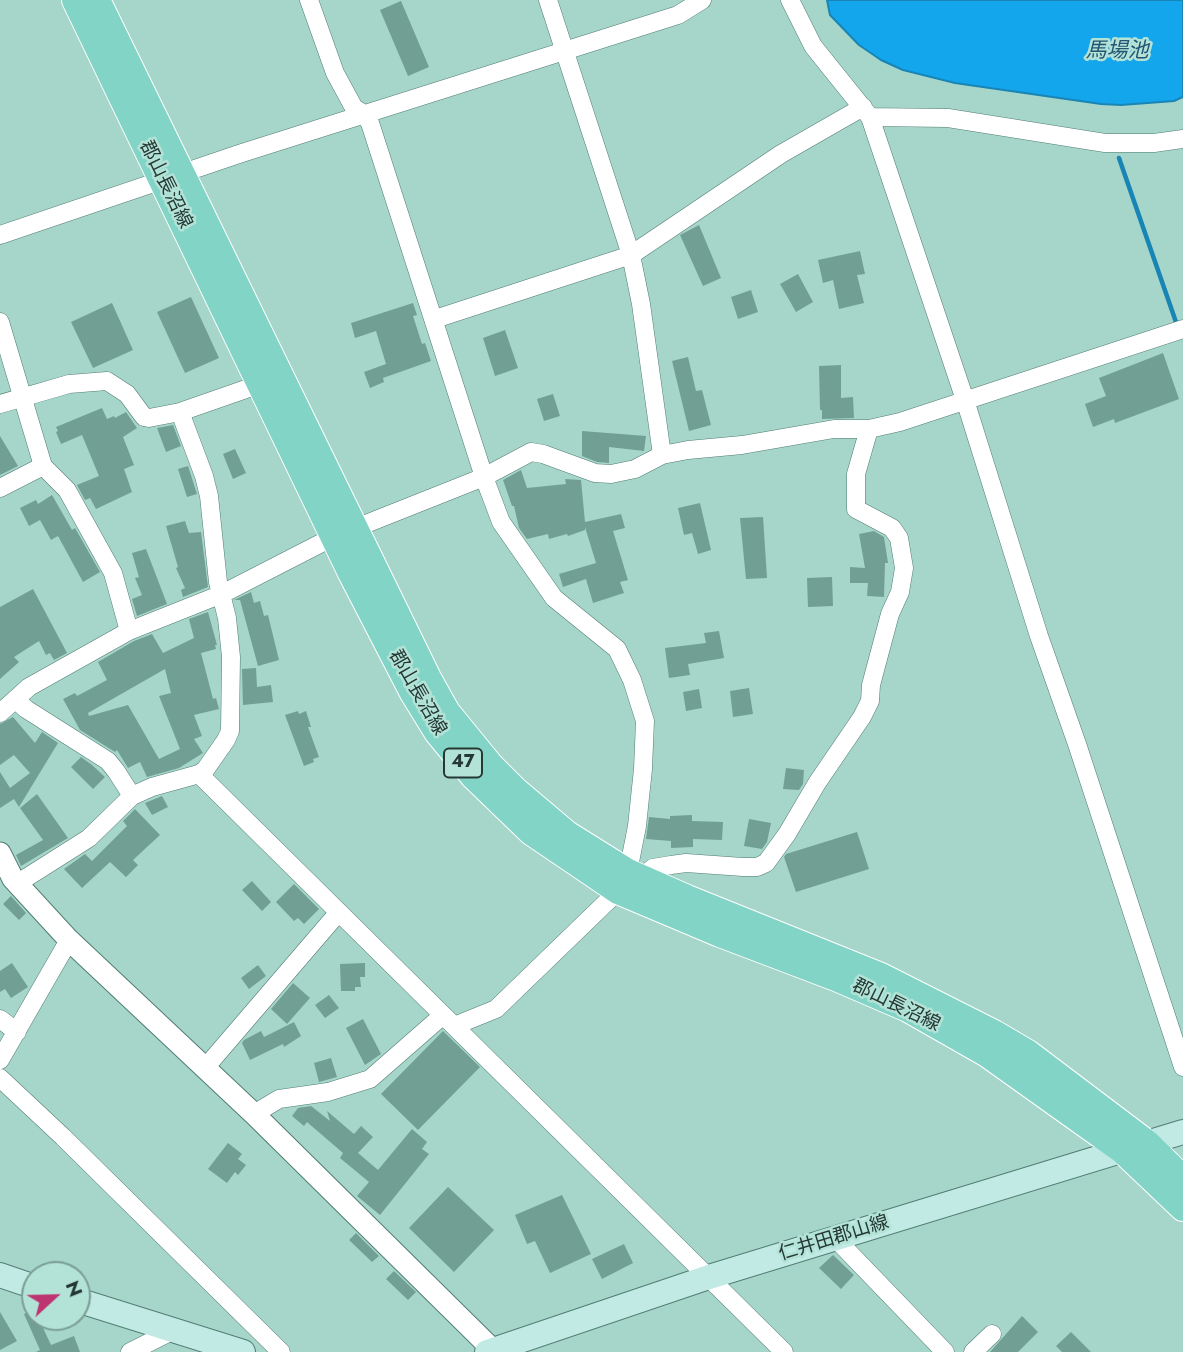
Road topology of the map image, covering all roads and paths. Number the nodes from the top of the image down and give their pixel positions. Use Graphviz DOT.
graph roads {
  1 [pos="75,0"];
  2 [pos="97,0"];
  3 [pos="309,0"];
  4 [pos="548,0"];
  5 [pos="702,0"];
  6 [pos="790,0"];
  7 [pos="565,51"];
  8 [pos="866,112"];
  9 [pos="364,114"];
  10 [pos="1183,139"];
  11 [pos="172,177"];
  12 [pos="0,235"];
  13 [pos="631,255"];
  14 [pos="435,320"];
  15 [pos="0,322"];
  16 [pos="1183,328"];
  17 [pos="271,380"];
  18 [pos="22,397"];
  19 [pos="965,400"];
  20 [pos="0,404"];
  21 [pos="180,412"];
  22 [pos="869,429"];
  23 [pos="662,455"];
  24 [pos="43,466"];
  25 [pos="484,477"];
  26 [pos="0,488"];
  27 [pos="344,533"];
  28 [pos="222,594"];
  29 [pos="129,631"];
  30 [pos="16,700"];
  31 [pos="0,713"];
  32 [pos="199,774"];
  33 [pos="132,796"];
  34 [pos="0,853"];
  35 [pos="629,880"];
  36 [pos="10,884"];
  37 [pos="338,912"];
  38 [pos="69,940"];
  39 [pos="0,1020"];
  40 [pos="448,1021"];
  41 [pos="18,1032"];
  42 [pos="0,1060"];
  43 [pos="1183,1067"];
  44 [pos="205,1068"];
  45 [pos="0,1078"];
  46 [pos="254,1114"];
  47 [pos="1183,1132"];
  48 [pos="1135,1147"];
  49 [pos="1183,1179"];
  50 [pos="1183,1208"];
  51 [pos="835,1238"];
  52 [pos="0,1275"];
  53 [pos="709,1277"];
  54 [pos="21,1282"];
  55 [pos="91,1305"];
  56 [pos="172,1331"];
  57 [pos="992,1334"];
  58 [pos="130,1352"];
  59 [pos="243,1352"];
  60 [pos="281,1352"];
  61 [pos="491,1352"];
  62 [pos="783,1352"];
  63 [pos="945,1352"];
  64 [pos="973,1352"];
  1 -- 11 [label="main road, 郡山長沼線 / 47"];
  2 -- 11 [label="main road, 郡山長沼線 / 47"];
  3 -- 9 [label="street"];
  4 -- 7 [label="street"];
  5 -- 7 [label="street"];
  6 -- 8 [label="street"];
  7 -- 9 [label="street"];
  7 -- 13 [label="street"];
  8 -- 10 [label="street"];
  8 -- 13 [label="street"];
  8 -- 19 [label="street"];
  9 -- 11 [label="street"];
  9 -- 14 [label="street"];
  11 -- 12 [label="street"];
  11 -- 17 [label="main road, 郡山長沼線 / 47"];
  13 -- 14 [label="street"];
  13 -- 23 [label="street"];
  14 -- 25 [label="street"];
  15 -- 18 [label="street"];
  16 -- 19 [label="street"];
  17 -- 21 [label="street"];
  17 -- 27 [label="main road, 郡山長沼線 / 47"];
  18 -- 20 [label="street"];
  18 -- 21 [label="street"];
  18 -- 24 [label="street"];
  19 -- 22 [label="street"];
  19 -- 43 [label="street"];
  21 -- 28 [label="street"];
  22 -- 23 [label="street"];
  22 -- 35 [label="street"];
  23 -- 25 [label="street"];
  24 -- 26 [label="street"];
  24 -- 29 [label="street"];
  25 -- 27 [label="street"];
  25 -- 35 [label="street"];
  27 -- 28 [label="street"];
  27 -- 35 [label="main road, 郡山長沼線 / 47"];
  28 -- 29 [label="street"];
  28 -- 32 [label="street"];
  29 -- 30 [label="street"];
  30 -- 31 [label="street"];
  30 -- 33 [label="street"];
  32 -- 33 [label="street"];
  32 -- 37 [label="street"];
  33 -- 36 [label="street"];
  34 -- 36 [label="street"];
  35 -- 40 [label="street"];
  35 -- 48 [label="main road, 郡山長沼線 / 47"];
  36 -- 38 [label="street"];
  37 -- 40 [label="street"];
  37 -- 44 [label="street"];
  38 -- 41 [label="street"];
  38 -- 44 [label="street"];
  39 -- 41 [label="street"];
  40 -- 46 [label="street"];
  40 -- 53 [label="street"];
  41 -- 42 [label="street"];
  44 -- 46 [label="street"];
  45 -- 60 [label="street"];
  46 -- 61 [label="street"];
  47 -- 48 [label="main road, 仁井田郡山線"];
  48 -- 49 [label="main road, 郡山長沼線 / 47"];
  48 -- 50 [label="main road, 郡山長沼線 / 47"];
  48 -- 51 [label="main road, 仁井田郡山線"];
  51 -- 53 [label="main road, 仁井田郡山線"];
  51 -- 63 [label="street"];
  52 -- 54 [label="main road"];
  53 -- 61 [label="main road, 仁井田郡山線"];
  53 -- 62 [label="street"];
  55 -- 56 [label="main road"];
  56 -- 58 [label="street"];
  56 -- 59 [label="main road"];
  57 -- 64 [label="street"];
}
